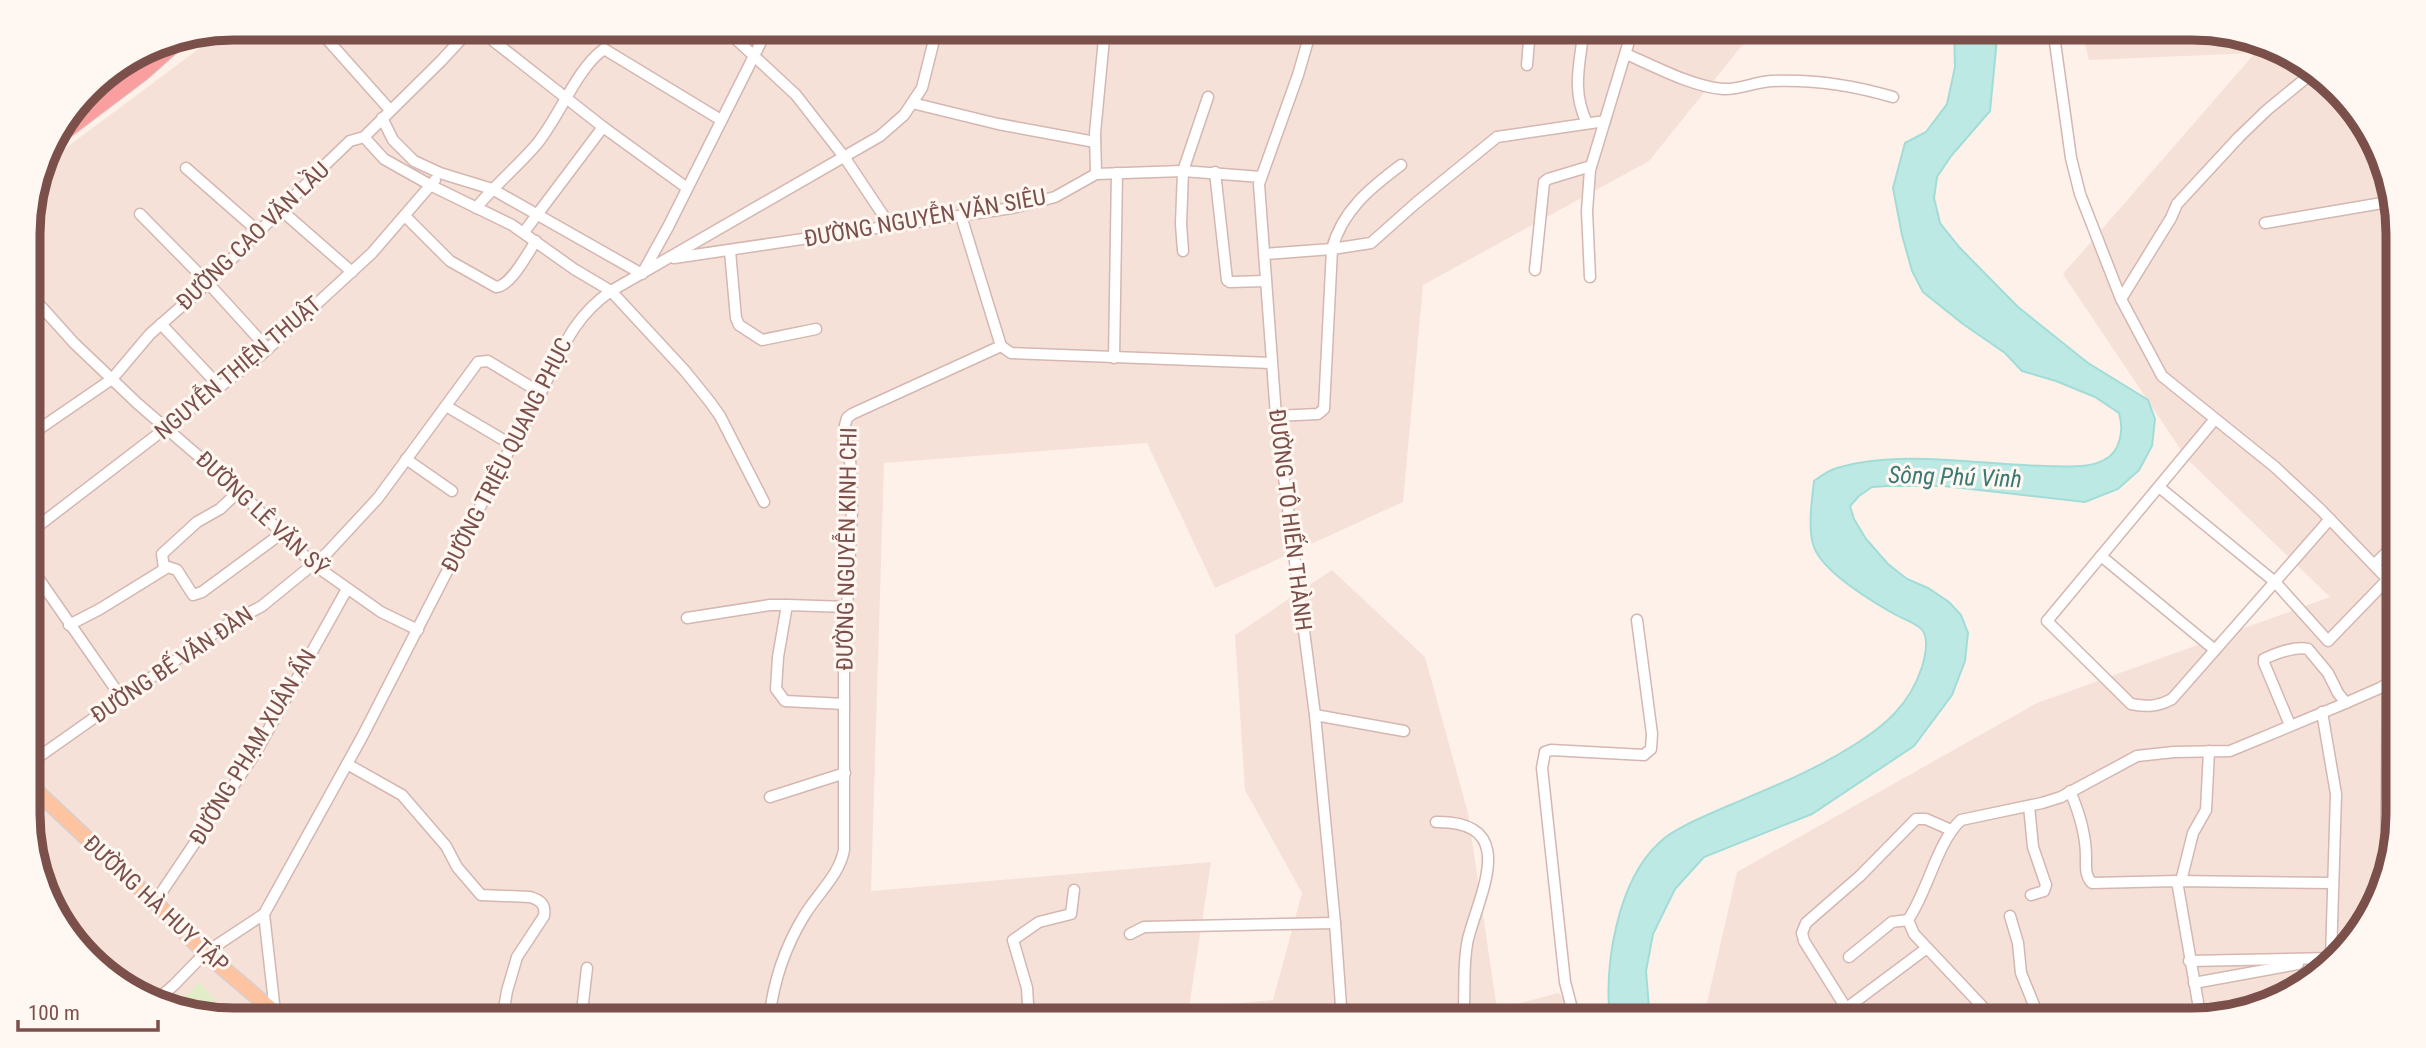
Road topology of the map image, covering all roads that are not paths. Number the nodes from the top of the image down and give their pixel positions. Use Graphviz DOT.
graph roads {
  1 [pos="1308,40"];
  2 [pos="1529,40"];
  3 [pos="1583,40"];
  4 [pos="1630,40"];
  5 [pos="2055,40"];
  6 [pos="327,41"];
  7 [pos="460,41"];
  8 [pos="493,41"];
  9 [pos="737,41"];
  10 [pos="761,41"];
  11 [pos="934,41"];
  12 [pos="1103,41"];
  13 [pos="1626,54"];
  14 [pos="163,55"];
  15 [pos="753,55"];
  16 [pos="1527,65"];
  17 [pos="2307,78"];
  18 [pos="1208,97"];
  19 [pos="1893,97"];
  20 [pos="566,99"];
  21 [pos="912,103"];
  22 [pos="386,114"];
  23 [pos="721,120"];
  24 [pos="1605,121"];
  25 [pos="75,123"];
  26 [pos="1587,123"];
  27 [pos="603,127"];
  28 [pos="364,137"];
  29 [pos="1095,142"];
  30 [pos="845,158"];
  31 [pos="1401,165"];
  32 [pos="1591,166"];
  33 [pos="186,168"];
  34 [pos="1184,171"];
  35 [pos="1215,172"];
  36 [pos="440,173"];
  37 [pos="1117,173"];
  38 [pos="1096,174"];
  39 [pos="1261,177"];
  40 [pos="432,186"];
  41 [pos="687,188"];
  42 [pos="492,189"];
  43 [pos="2383,203"];
  44 [pos="477,208"];
  45 [pos="281,210"];
  46 [pos="140,214"];
  47 [pos="536,215"];
  48 [pos="405,216"];
  49 [pos="961,216"];
  50 [pos="2265,223"];
  51 [pos="891,227"];
  52 [pos="259,232"];
  53 [pos="524,232"];
  54 [pos="536,241"];
  55 [pos="1332,249"];
  56 [pos="730,251"];
  57 [pos="1183,251"];
  58 [pos="1265,254"];
  59 [pos="668,259"];
  60 [pos="1535,270"];
  61 [pos="352,272"];
  62 [pos="642,274"];
  63 [pos="1590,277"];
  64 [pos="1266,281"];
  65 [pos="208,283"];
  66 [pos="611,291"];
  67 [pos="2121,299"];
  68 [pos="41,306"];
  69 [pos="160,324"];
  70 [pos="816,329"];
  71 [pos="1001,346"];
  72 [pos="268,349"];
  73 [pos="1114,358"];
  74 [pos="1271,363"];
  75 [pos="112,379"];
  76 [pos="220,387"];
  77 [pos="541,393"];
  78 [pos="446,406"];
  79 [pos="1276,416"];
  80 [pos="2216,419"];
  81 [pos="41,428"];
  82 [pos="168,428"];
  83 [pos="512,445"];
  84 [pos="406,459"];
  85 [pos="2159,487"];
  86 [pos="239,491"];
  87 [pos="453,491"];
  88 [pos="764,502"];
  89 [pos="2330,519"];
  90 [pos="40,524"];
  91 [pos="282,533"];
  92 [pos="2386,553"];
  93 [pos="2101,556"];
  94 [pos="2375,564"];
  95 [pos="313,565"];
  96 [pos="164,568"];
  97 [pos="2386,577"];
  98 [pos="2386,581"];
  99 [pos="40,582"];
  100 [pos="2275,582"];
  101 [pos="346,589"];
  102 [pos="788,605"];
  103 [pos="848,607"];
  104 [pos="687,618"];
  105 [pos="1637,620"];
  106 [pos="69,625"];
  107 [pos="418,630"];
  108 [pos="2215,650"];
  109 [pos="2386,683"];
  110 [pos="121,698"];
  111 [pos="2346,703"];
  112 [pos="844,704"];
  113 [pos="2322,712"];
  114 [pos="1315,715"];
  115 [pos="2290,725"];
  116 [pos="1404,731"];
  117 [pos="2209,751"];
  118 [pos="40,756"];
  119 [pos="347,764"];
  120 [pos="845,773"];
  121 [pos="2070,790"];
  122 [pos="40,794"];
  123 [pos="770,797"];
  124 [pos="2029,806"];
  125 [pos="1436,822"];
  126 [pos="1951,830"];
  127 [pos="2179,881"];
  128 [pos="2333,883"];
  129 [pos="1074,890"];
  130 [pos="2031,895"];
  131 [pos="155,902"];
  132 [pos="264,914"];
  133 [pos="2010,916"];
  134 [pos="1908,920"];
  135 [pos="1335,923"];
  136 [pos="1130,934"];
  137 [pos="2332,947"];
  138 [pos="1927,948"];
  139 [pos="205,953"];
  140 [pos="1849,957"];
  141 [pos="2321,958"];
  142 [pos="2318,960"];
  143 [pos="2189,961"];
  144 [pos="587,968"];
  145 [pos="2194,983"];
  146 [pos="163,994"];
  147 [pos="1341,1007"];
  148 [pos="1464,1007"];
  149 [pos="1572,1007"];
  150 [pos="1847,1007"];
  151 [pos="1983,1007"];
  152 [pos="2035,1007"];
  153 [pos="2199,1007"];
  154 [pos="270,1008"];
  155 [pos="278,1008"];
  156 [pos="504,1008"];
  157 [pos="582,1008"];
  158 [pos="771,1008"];
  159 [pos="1028,1008"];
  160 [pos="1846,1008"];
  1 -- 39 [label="street, ĐƯỜNG TÔ HIẾN THÀNH"];
  2 -- 16 [label="street"];
  3 -- 26 [label="street"];
  4 -- 13 [label="street"];
  5 -- 67 [label="street"];
  6 -- 22 [label="street"];
  7 -- 22 [label="street, ĐƯỜNG CAO VĂN LẦU"];
  8 -- 20 [label="street"];
  9 -- 15 [label="street"];
  10 -- 15 [label="street"];
  11 -- 21 [label="street, ĐƯỜNG TRIỆU QUANG PHỤC"];
  12 -- 29 [label="street"];
  13 -- 19 [label="street"];
  13 -- 24 [label="street"];
  14 -- 25 [label="highway"];
  15 -- 23 [label="street"];
  15 -- 30 [label="street"];
  17 -- 67 [label="street"];
  18 -- 34 [label="street"];
  20 -- 23 [label="street"];
  20 -- 27 [label="street"];
  20 -- 42 [label="street"];
  21 -- 29 [label="street"];
  21 -- 30 [label="street, ĐƯỜNG TRIỆU QUANG PHỤC"];
  22 -- 28 [label="street, ĐƯỜNG CAO VĂN LẦU"];
  22 -- 36 [label="street"];
  23 -- 41 [label="street"];
  24 -- 26 [label="street"];
  24 -- 32 [label="street"];
  26 -- 55 [label="street"];
  27 -- 41 [label="street"];
  27 -- 47 [label="street"];
  28 -- 40 [label="street"];
  28 -- 45 [label="street, ĐƯỜNG CAO VĂN LẦU"];
  29 -- 38 [label="street"];
  30 -- 51 [label="street"];
  30 -- 59 [label="street, ĐƯỜNG TRIỆU QUANG PHỤC"];
  31 -- 55 [label="street"];
  32 -- 60 [label="street"];
  32 -- 63 [label="street"];
  33 -- 52 [label="street"];
  34 -- 35 [label="street, ĐƯỜNG NGUYỄN VĂN SIÊU"];
  34 -- 37 [label="street, ĐƯỜNG NGUYỄN VĂN SIÊU"];
  34 -- 57 [label="street"];
  35 -- 39 [label="street, ĐƯỜNG NGUYỄN VĂN SIÊU"];
  35 -- 64 [label="street"];
  36 -- 40 [label="street, NGUYỄN THIỆN THUẬT"];
  36 -- 42 [label="street"];
  37 -- 38 [label="street, ĐƯỜNG NGUYỄN VĂN SIÊU"];
  37 -- 73 [label="street"];
  38 -- 49 [label="street, ĐƯỜNG NGUYỄN VĂN SIÊU"];
  39 -- 58 [label="street, ĐƯỜNG TÔ HIẾN THÀNH"];
  40 -- 44 [label="street"];
  40 -- 48 [label="street, NGUYỄN THIỆN THUẬT"];
  41 -- 62 [label="street"];
  42 -- 44 [label="street"];
  42 -- 47 [label="street"];
  43 -- 50 [label="street"];
  44 -- 53 [label="street"];
  45 -- 52 [label="street, ĐƯỜNG CAO VĂN LẦU"];
  45 -- 61 [label="street"];
  46 -- 65 [label="street"];
  47 -- 53 [label="street"];
  47 -- 62 [label="street"];
  48 -- 54 [label="street"];
  48 -- 61 [label="street, NGUYỄN THIỆN THUẬT"];
  49 -- 51 [label="street, ĐƯỜNG NGUYỄN VĂN SIÊU"];
  49 -- 71 [label="street"];
  51 -- 56 [label="street, ĐƯỜNG NGUYỄN VĂN SIÊU"];
  52 -- 65 [label="street, ĐƯỜNG CAO VĂN LẦU"];
  53 -- 54 [label="street"];
  54 -- 66 [label="street"];
  55 -- 58 [label="street"];
  55 -- 79 [label="street"];
  56 -- 59 [label="street, ĐƯỜNG NGUYỄN VĂN SIÊU"];
  56 -- 70 [label="street"];
  58 -- 64 [label="street, ĐƯỜNG TÔ HIẾN THÀNH"];
  59 -- 62 [label="street, ĐƯỜNG TRIỆU QUANG PHỤC"];
  61 -- 72 [label="street, NGUYỄN THIỆN THUẬT"];
  62 -- 66 [label="street, ĐƯỜNG TRIỆU QUANG PHỤC"];
  64 -- 74 [label="street, ĐƯỜNG TÔ HIẾN THÀNH"];
  65 -- 69 [label="street, ĐƯỜNG CAO VĂN LẦU"];
  65 -- 72 [label="street"];
  66 -- 77 [label="street, ĐƯỜNG TRIỆU QUANG PHỤC"];
  66 -- 88 [label="street"];
  67 -- 80 [label="street"];
  68 -- 75 [label="street, ĐƯỜNG LÊ VĂN SỸ"];
  69 -- 75 [label="street, ĐƯỜNG CAO VĂN LẦU"];
  69 -- 76 [label="street"];
  71 -- 73 [label="street"];
  71 -- 103 [label="street, ĐƯỜNG NGUYỄN KINH CHI"];
  72 -- 76 [label="street, NGUYỄN THIỆN THUẬT"];
  73 -- 74 [label="street"];
  74 -- 79 [label="street, ĐƯỜNG TÔ HIẾN THÀNH"];
  75 -- 81 [label="street, ĐƯỜNG CAO VĂN LẦU"];
  75 -- 82 [label="street, ĐƯỜNG LÊ VĂN SỸ"];
  76 -- 82 [label="street, NGUYỄN THIỆN THUẬT"];
  77 -- 78 [label="street, ĐƯỜNG BẾ VĂN ĐÀN"];
  77 -- 83 [label="street, ĐƯỜNG TRIỆU QUANG PHỤC"];
  78 -- 83 [label="street"];
  78 -- 84 [label="street, ĐƯỜNG BẾ VĂN ĐÀN"];
  79 -- 114 [label="street, ĐƯỜNG TÔ HIẾN THÀNH"];
  80 -- 85 [label="street"];
  80 -- 89 [label="street"];
  82 -- 86 [label="street, ĐƯỜNG LÊ VĂN SỸ"];
  82 -- 90 [label="street, NGUYỄN THIỆN THUẬT"];
  83 -- 107 [label="street, ĐƯỜNG TRIỆU QUANG PHỤC"];
  84 -- 87 [label="street"];
  84 -- 95 [label="street, ĐƯỜNG BẾ VĂN ĐÀN"];
  85 -- 93 [label="street"];
  85 -- 100 [label="street"];
  86 -- 91 [label="street, ĐƯỜNG LÊ VĂN SỸ"];
  86 -- 96 [label="street"];
  89 -- 94 [label="street"];
  89 -- 100 [label="street"];
  91 -- 95 [label="street, ĐƯỜNG LÊ VĂN SỸ"];
  91 -- 96 [label="street"];
  92 -- 94 [label="street"];
  93 -- 108 [label="street"];
  93 -- 108 [label="street"];
  94 -- 97 [label="street"];
  95 -- 101 [label="street, ĐƯỜNG LÊ VĂN SỸ"];
  95 -- 110 [label="street, ĐƯỜNG BẾ VĂN ĐÀN"];
  96 -- 106 [label="street"];
  98 -- 100 [label="street"];
  99 -- 106 [label="street"];
  100 -- 108 [label="street"];
  101 -- 107 [label="street, ĐƯỜNG LÊ VĂN SỸ"];
  101 -- 131 [label="street, ĐƯỜNG PHẠM XUÂN ẤN"];
  102 -- 103 [label="street"];
  102 -- 104 [label="street"];
  102 -- 112 [label="street"];
  103 -- 112 [label="street, ĐƯỜNG NGUYỄN KINH CHI"];
  105 -- 149 [label="street"];
  106 -- 110 [label="street"];
  107 -- 119 [label="street, ĐƯỜNG TRIỆU QUANG PHỤC"];
  109 -- 111 [label="street"];
  110 -- 118 [label="street, ĐƯỜNG BẾ VĂN ĐÀN"];
  111 -- 113 [label="street"];
  111 -- 115 [label="street"];
  112 -- 120 [label="street, ĐƯỜNG NGUYỄN KINH CHI"];
  113 -- 115 [label="street"];
  113 -- 128 [label="street"];
  114 -- 116 [label="street"];
  114 -- 135 [label="street, ĐƯỜNG TÔ HIẾN THÀNH"];
  115 -- 117 [label="street"];
  117 -- 121 [label="street"];
  117 -- 127 [label="street"];
  119 -- 132 [label="street, ĐƯỜNG TRIỆU QUANG PHỤC"];
  119 -- 156 [label="street"];
  120 -- 123 [label="street"];
  120 -- 158 [label="street, ĐƯỜNG NGUYỄN KINH CHI"];
  121 -- 124 [label="street"];
  121 -- 127 [label="street"];
  122 -- 131 [label="main road, ĐƯỜNG HÀ HUY TẬP"];
  124 -- 126 [label="street"];
  124 -- 130 [label="street"];
  125 -- 148 [label="street"];
  126 -- 134 [label="street"];
  126 -- 160 [label="street"];
  127 -- 128 [label="street"];
  127 -- 143 [label="street"];
  128 -- 137 [label="street"];
  129 -- 159 [label="street"];
  131 -- 139 [label="main road, ĐƯỜNG HÀ HUY TẬP"];
  132 -- 139 [label="street, ĐƯỜNG TRIỆU QUANG PHỤC"];
  132 -- 155 [label="street"];
  133 -- 152 [label="street"];
  134 -- 138 [label="street"];
  134 -- 140 [label="street"];
  135 -- 136 [label="street"];
  135 -- 147 [label="street, ĐƯỜNG TÔ HIẾN THÀNH"];
  138 -- 150 [label="street"];
  138 -- 151 [label="street"];
  139 -- 146 [label="street, ĐƯỜNG TRIỆU QUANG PHỤC"];
  139 -- 154 [label="main road, ĐƯỜNG HÀ HUY TẬP"];
  141 -- 143 [label="street"];
  142 -- 145 [label="street"];
  143 -- 145 [label="street"];
  144 -- 157 [label="street"];
  145 -- 153 [label="street"];
}
